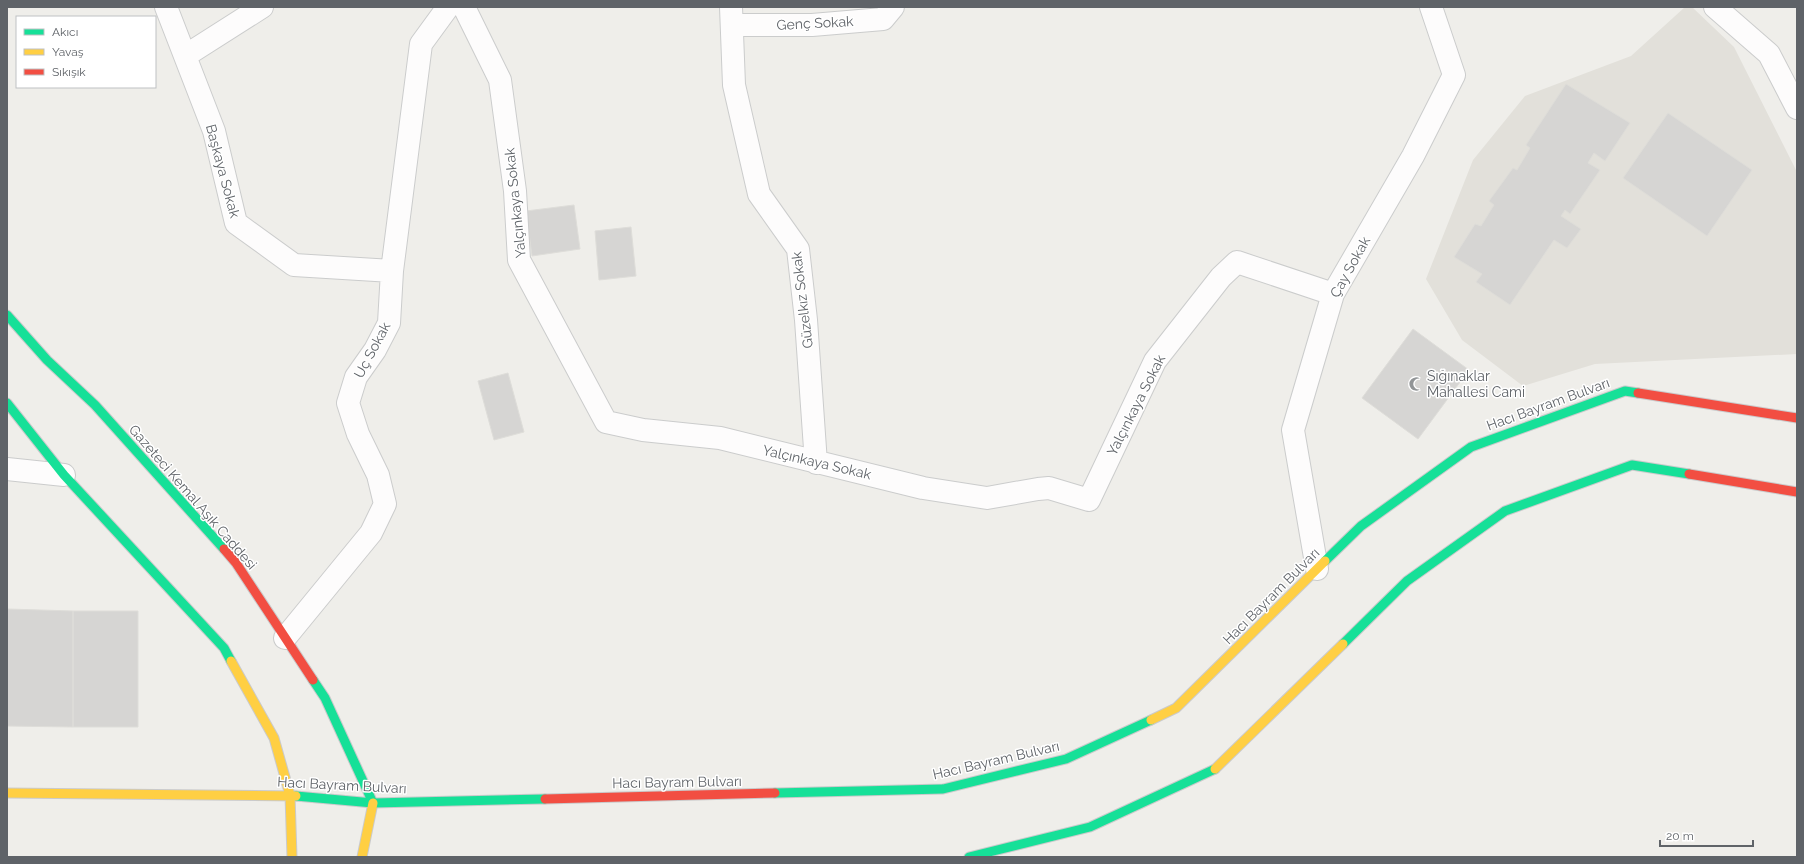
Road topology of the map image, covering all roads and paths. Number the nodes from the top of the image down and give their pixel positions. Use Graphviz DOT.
graph roads {
  1 [pos="166,7"];
  2 [pos="262,7"];
  3 [pos="448,7"];
  4 [pos="464,7"];
  5 [pos="893,7"];
  6 [pos="1431,7"];
  7 [pos="1715,7"];
  8 [pos="732,16"];
  9 [pos="184,56"];
  10 [pos="1797,108"];
  11 [pos="392,271"];
  12 [pos="1333,294"];
  13 [pos="7,315"];
  14 [pos="7,403"];
  15 [pos="1797,418"];
  16 [pos="816,462"];
  17 [pos="7,469"];
  18 [pos="64,475"];
  19 [pos="1797,492"];
  20 [pos="1317,569"];
  21 [pos="286,638"];
  22 [pos="7,794"];
  23 [pos="290,795"];
  24 [pos="373,803"];
  25 [pos="292,857"];
  26 [pos="362,857"];
  27 [pos="969,857"];
  1 -- 9 [label="street, Başkaya Sokak"];
  2 -- 9 [label="street"];
  3 -- 11 [label="street, Uç Sokak"];
  4 -- 16 [label="street, Yalçınkaya Sokak"];
  5 -- 8 [label="street, Genç Sokak"];
  6 -- 12 [label="street, Çay Sokak"];
  7 -- 10 [label="street"];
  8 -- 16 [label="street, Güzelkız Sokak"];
  9 -- 11 [label="street, Başkaya Sokak"];
  11 -- 21 [label="street, Uç Sokak"];
  12 -- 16 [label="street, Yalçınkaya Sokak"];
  12 -- 20 [label="street, Çay Sokak"];
  13 -- 21 [label="main road, Gazeteci Kemal Aşık Caddesi"];
  14 -- 18 [label="main road"];
  15 -- 20 [label="main road, Hacı Bayram Bulvarı"];
  17 -- 18 [label="street"];
  18 -- 23 [label="main road"];
  19 -- 27 [label="main road"];
  20 -- 24 [label="main road, Hacı Bayram Bulvarı"];
  21 -- 24 [label="main road, Gazeteci Kemal Aşık Caddesi"];
  22 -- 23 [label="main road, Hacı Bayram Bulvarı"];
  23 -- 24 [label="main road, Hacı Bayram Bulvarı"];
  23 -- 25 [label="main road"];
  24 -- 26 [label="main road"];
}
